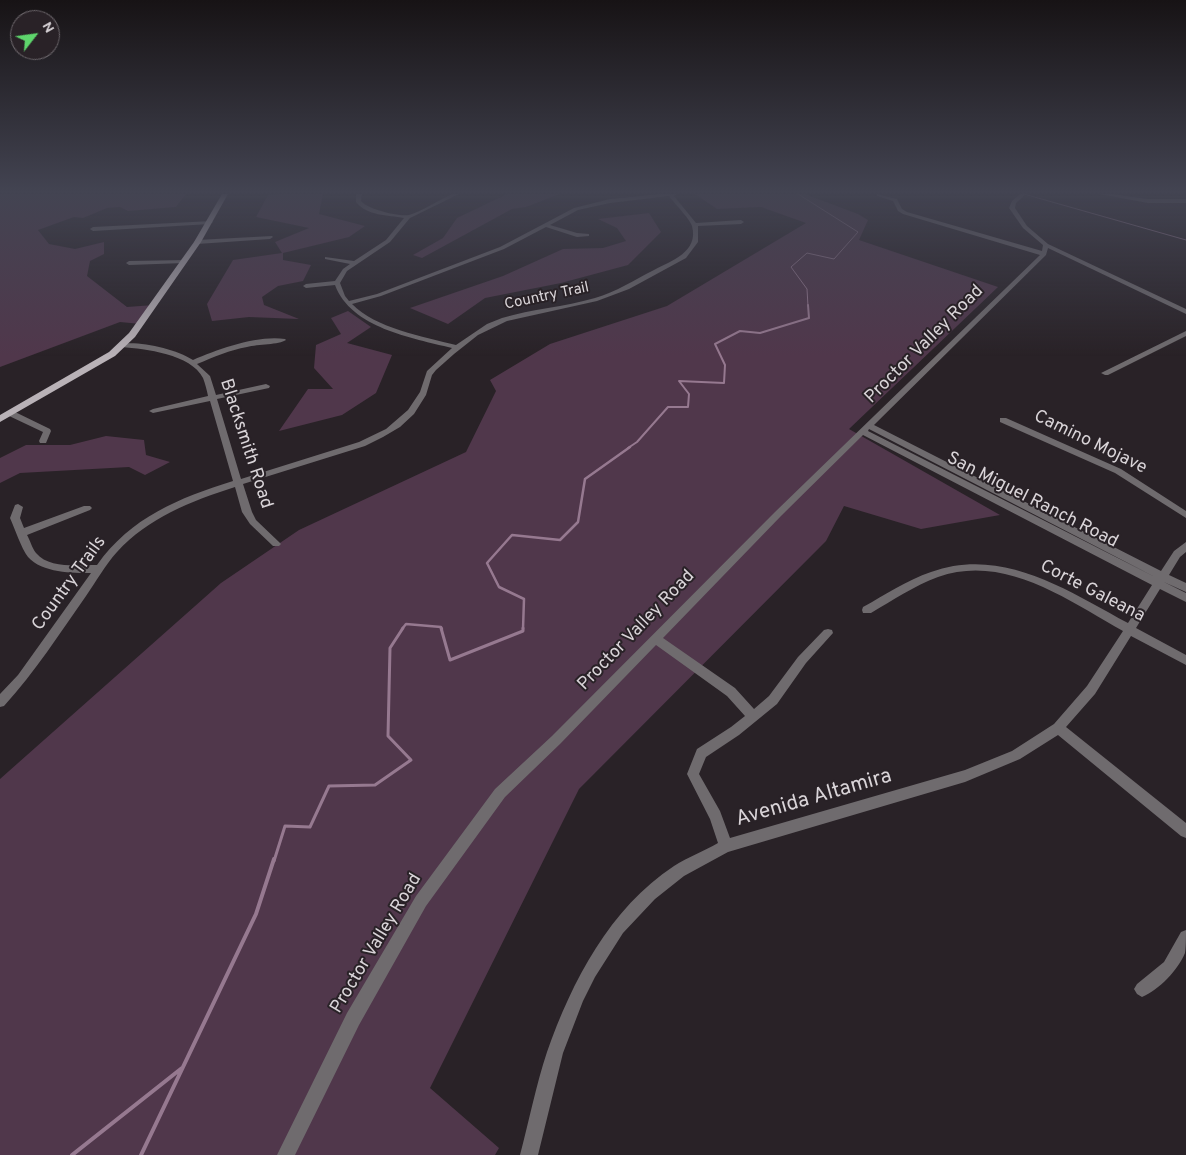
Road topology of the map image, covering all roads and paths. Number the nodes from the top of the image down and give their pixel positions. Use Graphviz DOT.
graph roads {
  1 [pos="193,248"];
  2 [pos="377,248"];
  3 [pos="502,248"];
  4 [pos="692,248"];
  5 [pos="1023,248"];
  6 [pos="1045,248"];
  7 [pos="1054,248"];
  8 [pos="1044,254"];
  9 [pos="327,258"];
  10 [pos="184,261"];
  11 [pos="129,263"];
  12 [pos="354,263"];
  13 [pos="337,284"];
  14 [pos="306,286"];
  15 [pos="348,303"];
  16 [pos="1186,312"];
  17 [pos="1186,333"];
  18 [pos="283,340"];
  19 [pos="122,345"];
  20 [pos="458,348"];
  21 [pos="193,363"];
  22 [pos="1105,373"];
  23 [pos="266,386"];
  24 [pos="214,397"];
  25 [pos="153,411"];
  26 [pos="10,414"];
  27 [pos="0,419"];
  28 [pos="1003,420"];
  29 [pos="866,429"];
  30 [pos="43,442"];
  31 [pos="238,482"];
  32 [pos="18,508"];
  33 [pos="87,508"];
  34 [pos="1186,515"];
  35 [pos="22,534"];
  36 [pos="276,544"];
  37 [pos="1186,546"];
  38 [pos="99,569"];
  39 [pos="1160,580"];
  40 [pos="1186,588"];
  41 [pos="1186,598"];
  42 [pos="867,610"];
  43 [pos="1128,629"];
  44 [pos="828,633"];
  45 [pos="655,638"];
  46 [pos="1186,660"];
  47 [pos="0,702"];
  48 [pos="753,716"];
  49 [pos="1058,728"];
  50 [pos="1186,831"];
  51 [pos="726,846"];
  52 [pos="1186,937"];
  53 [pos="1142,989"];
  54 [pos="286,1155"];
  55 [pos="529,1155"];
  1 -- 10 [label="main road"];
  2 -- 12 [label="street"];
  3 -- 15 [label="street"];
  4 -- 20 [label="street, Country Trail"];
  5 -- 8 [label="street"];
  6 -- 8 [label="street"];
  7 -- 16 [label="street"];
  8 -- 29 [label="street, Proctor Valley Road"];
  9 -- 12 [label="street"];
  10 -- 11 [label="street"];
  10 -- 19 [label="main road"];
  12 -- 13 [label="street"];
  13 -- 14 [label="street"];
  13 -- 15 [label="street"];
  15 -- 20 [label="street"];
  17 -- 22 [label="street"];
  18 -- 21 [label="street"];
  19 -- 21 [label="street, Blacksmith Road"];
  19 -- 26 [label="main road"];
  20 -- 31 [label="street, Country Trails"];
  21 -- 24 [label="street, Blacksmith Road"];
  23 -- 24 [label="street"];
  24 -- 25 [label="street"];
  24 -- 31 [label="street, Blacksmith Road"];
  26 -- 27 [label="main road"];
  26 -- 30 [label="street"];
  28 -- 34 [label="street, Camino Mojave"];
  29 -- 39 [label="street, San Miguel Ranch Road"];
  29 -- 45 [label="street, Proctor Valley Road"];
  31 -- 36 [label="street, Blacksmith Road"];
  31 -- 38 [label="street, Country Trails"];
  32 -- 35 [label="street"];
  33 -- 35 [label="street"];
  35 -- 38 [label="street"];
  37 -- 39 [label="street, Avenida Altamira"];
  38 -- 47 [label="street, Country Trails"];
  39 -- 40 [label="street, San Miguel Ranch Road"];
  39 -- 41 [label="street, San Miguel Ranch Road"];
  39 -- 43 [label="street, Avenida Altamira"];
  42 -- 43 [label="street, Corte Galeana"];
  43 -- 46 [label="street, Corte Galeana"];
  43 -- 49 [label="street, Avenida Altamira"];
  44 -- 48 [label="street"];
  45 -- 48 [label="street"];
  45 -- 54 [label="street, Proctor Valley Road"];
  48 -- 51 [label="street"];
  49 -- 50 [label="street"];
  49 -- 51 [label="street, Avenida Altamira"];
  51 -- 55 [label="street, Avenida Altamira"];
  52 -- 53 [label="street"];
}
